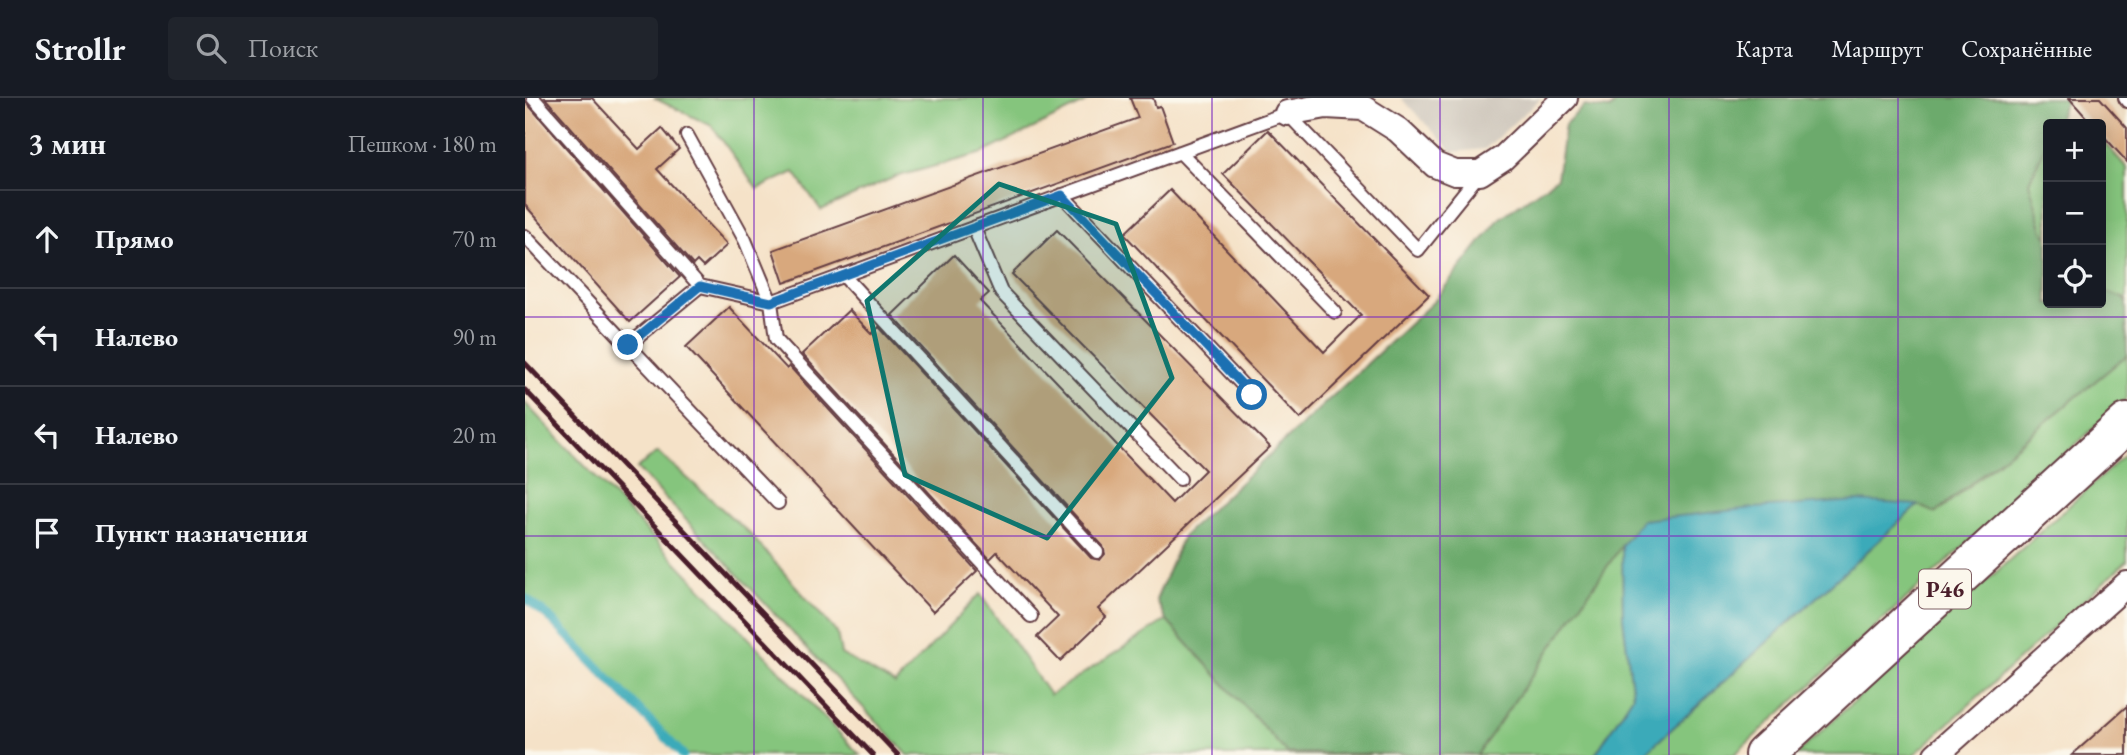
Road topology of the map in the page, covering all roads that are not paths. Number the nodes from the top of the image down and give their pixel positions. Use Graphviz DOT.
graph roads {
  1 [pos="533,98"];
  2 [pos="1565,98"];
  3 [pos="1356,103"];
  4 [pos="1287,113"];
  5 [pos="687,135"];
  6 [pos="1180,152"];
  7 [pos="1480,173"];
  8 [pos="1062,195"];
  9 [pos="974,228"];
  10 [pos="525,236"];
  11 [pos="843,275"];
  12 [pos="700,286"];
  13 [pos="771,302"];
  14 [pos="1335,312"];
  15 [pos="628,345"];
  16 [pos="1252,395"];
  17 [pos="2127,423"];
  18 [pos="1180,479"];
  19 [pos="778,503"];
  20 [pos="1097,552"];
  21 [pos="2127,584"];
  22 [pos="1031,616"];
  23 [pos="1764,755"];
  24 [pos="1936,755"];
  1 -- 12 [label="lane"];
  2 -- 7 [label="street"];
  3 -- 4 [label="street"];
  3 -- 7 [label="street"];
  4 -- 6 [label="lane"];
  4 -- 7 [label="lane"];
  5 -- 13 [label="lane"];
  6 -- 8 [label="lane"];
  6 -- 14 [label="lane"];
  8 -- 9 [label="lane"];
  8 -- 16 [label="lane"];
  9 -- 11 [label="lane"];
  9 -- 18 [label="lane"];
  10 -- 15 [label="lane"];
  11 -- 13 [label="lane"];
  11 -- 20 [label="lane"];
  12 -- 13 [label="lane"];
  12 -- 15 [label="lane"];
  13 -- 22 [label="lane"];
  15 -- 19 [label="lane"];
  17 -- 23 [label="main road, Р46"];
  21 -- 24 [label="street"];
}
